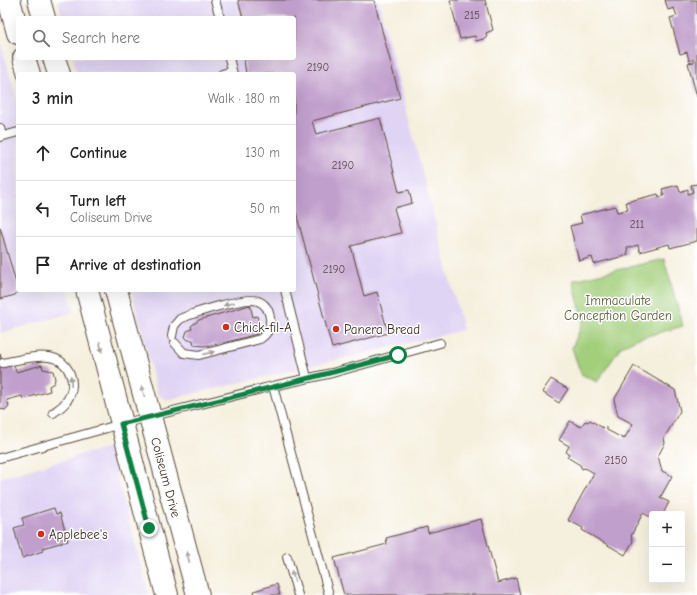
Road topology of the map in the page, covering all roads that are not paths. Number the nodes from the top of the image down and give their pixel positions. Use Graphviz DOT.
graph roads {
  1 [pos="9,0"];
  2 [pos="39,0"];
  3 [pos="215,0"];
  4 [pos="43,16"];
  5 [pos="219,16"];
  6 [pos="16,26"];
  7 [pos="25,60"];
  8 [pos="55,60"];
  9 [pos="229,60"];
  10 [pos="28,72"];
  11 [pos="58,72"];
  12 [pos="232,72"];
  13 [pos="0,128"];
  14 [pos="16,133"];
  15 [pos="1,137"];
  16 [pos="87,292"];
  17 [pos="117,292"];
  18 [pos="286,292"];
  19 [pos="174,340"];
  20 [pos="440,344"];
  21 [pos="3,363"];
  22 [pos="307,378"];
  23 [pos="272,386"];
  24 [pos="53,413"];
  25 [pos="150,416"];
  26 [pos="121,424"];
  27 [pos="0,458"];
  28 [pos="288,557"];
  29 [pos="167,595"];
  30 [pos="198,595"];
  31 [pos="298,595"];
  32 [pos="329,595"];
  1 -- 6 [label="street"];
  2 -- 4 [label="street"];
  3 -- 5 [label="lane"];
  7 -- 10 [label="street"];
  8 -- 11 [label="street"];
  9 -- 12 [label="lane"];
  13 -- 15 [label="lane"];
  14 -- 15 [label="lane"];
  16 -- 26 [label="street, one-way"];
  25 -- 17 [label="street, Coliseum Drive, one-way"];
  18 -- 22 [label="lane"];
  19 -- 19 [label="lane, one-way"];
  20 -- 22 [label="lane"];
  24 -- 21 [label="lane, one-way"];
  22 -- 23 [label="lane"];
  23 -- 25 [label="lane"];
  23 -- 32 [label="lane"];
  25 -- 26 [label="lane"];
  30 -- 25 [label="street, Coliseum Drive, one-way"];
  26 -- 27 [label="lane"];
  26 -- 29 [label="street"];
  31 -- 28 [label="lane, one-way"];
}
